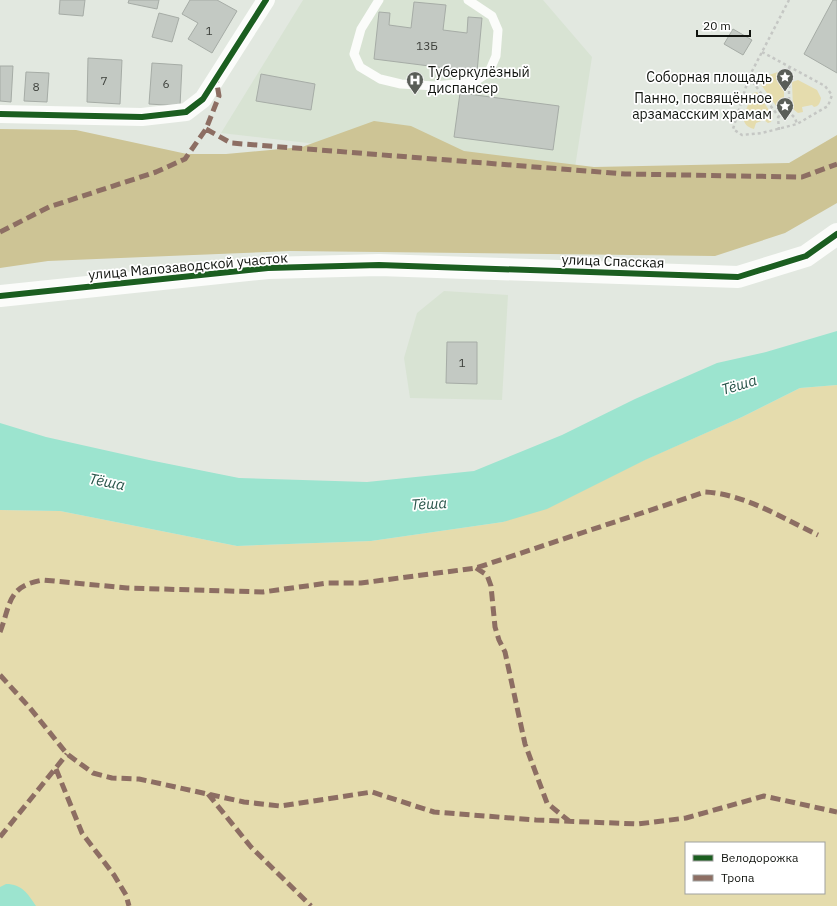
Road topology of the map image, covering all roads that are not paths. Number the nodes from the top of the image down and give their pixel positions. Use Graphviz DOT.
graph roads {
  1 [pos="266,0"];
  2 [pos="379,0"];
  3 [pos="468,0"];
  4 [pos="0,114"];
  5 [pos="837,234"];
  6 [pos="379,265"];
  7 [pos="0,296"];
  1 -- 4 [label="street"];
  2 -- 3 [label="lane"];
  5 -- 6 [label="street, улица Спасская"];
  6 -- 7 [label="street, улица Малозаводской участок"];
}
